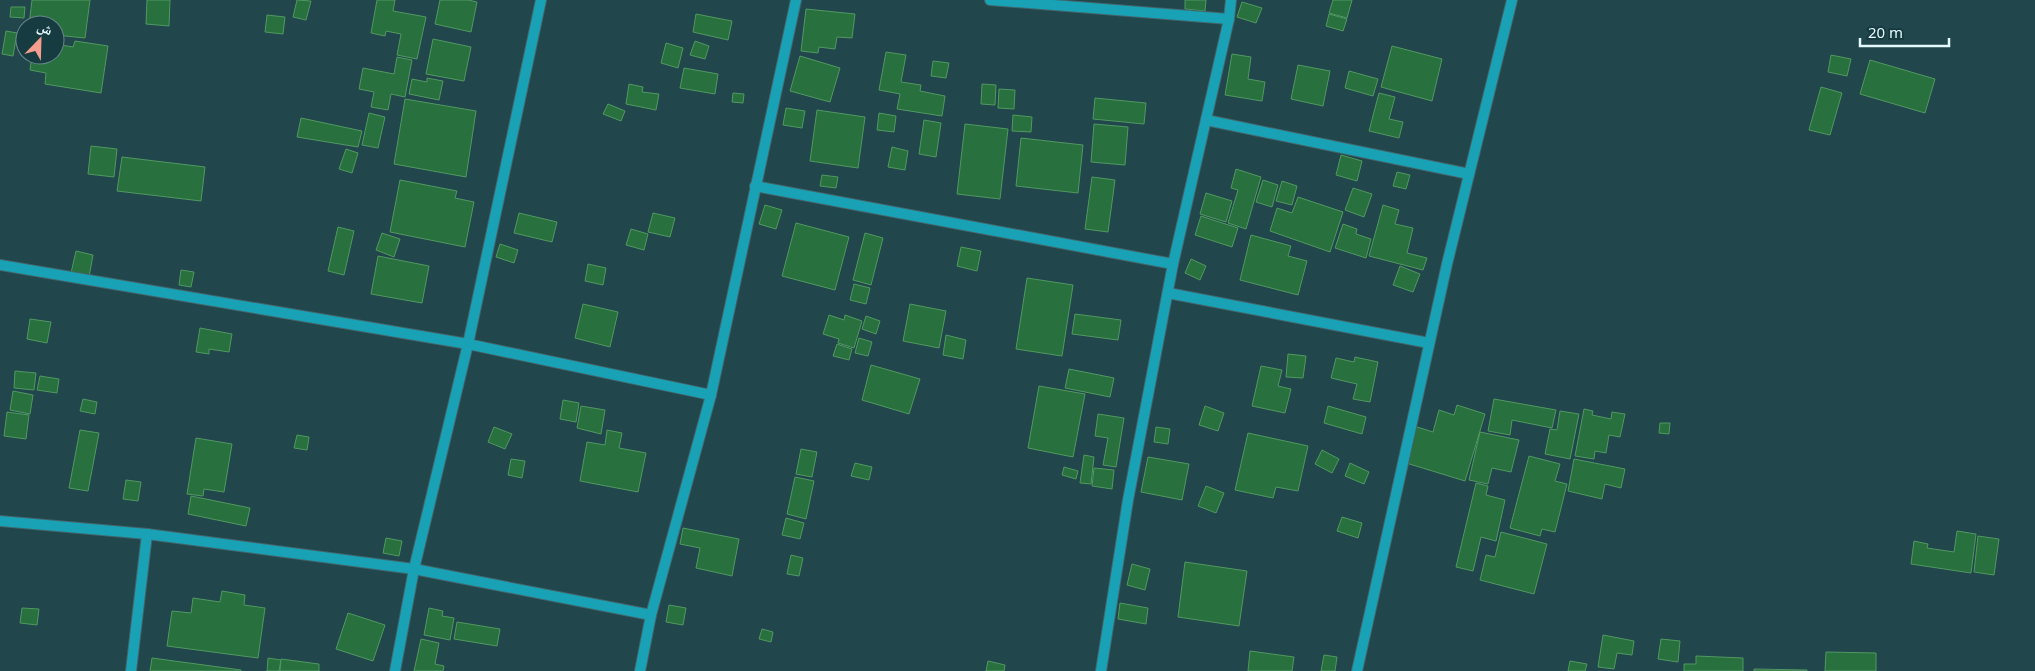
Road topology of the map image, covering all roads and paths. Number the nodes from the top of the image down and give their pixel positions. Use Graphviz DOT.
graph roads {
  1 [pos="541,0"];
  2 [pos="796,0"];
  3 [pos="990,0"];
  4 [pos="1231,0"];
  5 [pos="1512,0"];
  6 [pos="1229,19"];
  7 [pos="1206,120"];
  8 [pos="1469,174"];
  9 [pos="755,186"];
  10 [pos="1173,264"];
  11 [pos="0,265"];
  12 [pos="1168,293"];
  13 [pos="1429,342"];
  14 [pos="468,344"];
  15 [pos="711,395"];
  16 [pos="0,521"];
  17 [pos="147,534"];
  18 [pos="414,570"];
  19 [pos="651,615"];
  20 [pos="131,671"];
  21 [pos="395,671"];
  22 [pos="640,671"];
  23 [pos="1101,671"];
  24 [pos="1357,671"];
  1 -- 14 [label="street"];
  2 -- 9 [label="street"];
  3 -- 6 [label="street"];
  4 -- 6 [label="street"];
  5 -- 8 [label="street"];
  6 -- 7 [label="street"];
  7 -- 8 [label="street"];
  7 -- 10 [label="street"];
  8 -- 13 [label="street"];
  9 -- 10 [label="street"];
  9 -- 15 [label="street"];
  10 -- 12 [label="street"];
  11 -- 14 [label="street"];
  12 -- 13 [label="street"];
  12 -- 23 [label="street"];
  13 -- 24 [label="street"];
  14 -- 15 [label="street"];
  14 -- 18 [label="street"];
  15 -- 19 [label="street"];
  16 -- 17 [label="street"];
  17 -- 18 [label="street"];
  17 -- 20 [label="street"];
  18 -- 19 [label="street"];
  18 -- 21 [label="street"];
  19 -- 22 [label="street"];
}
